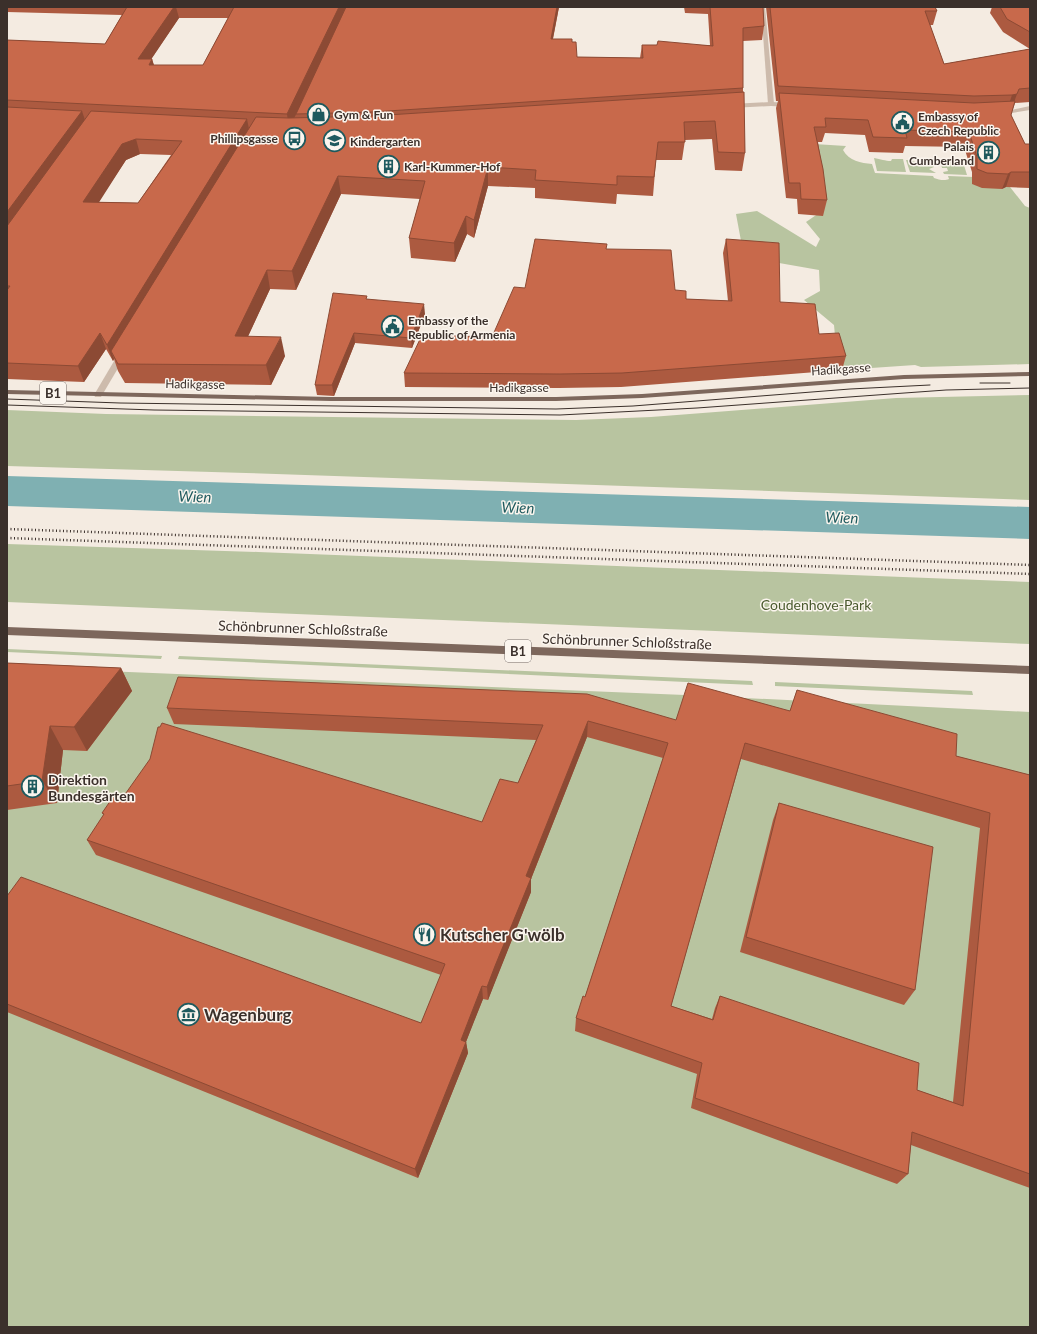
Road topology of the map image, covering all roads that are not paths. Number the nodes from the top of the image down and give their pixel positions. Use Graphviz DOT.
graph roads {
  1 [pos="763,7"];
  2 [pos="771,104"];
  3 [pos="795,105"];
  4 [pos="724,107"];
  5 [pos="1030,108"];
  6 [pos="995,114"];
  7 [pos="128,345"];
  8 [pos="1030,374"];
  9 [pos="7,392"];
  10 [pos="98,395"];
  11 [pos="7,631"];
  12 [pos="1030,670"];
  1 -- 2 [label="street"];
  2 -- 3 [label="street"];
  2 -- 4 [label="street"];
  5 -- 6 [label="street"];
  7 -- 10 [label="street"];
  8 -- 10 [label="main road, Hadikgasse / B1"];
  9 -- 10 [label="main road, Hadikgasse / B1"];
  11 -- 12 [label="main road, Schönbrunner Schloßstraße / B1"];
}
